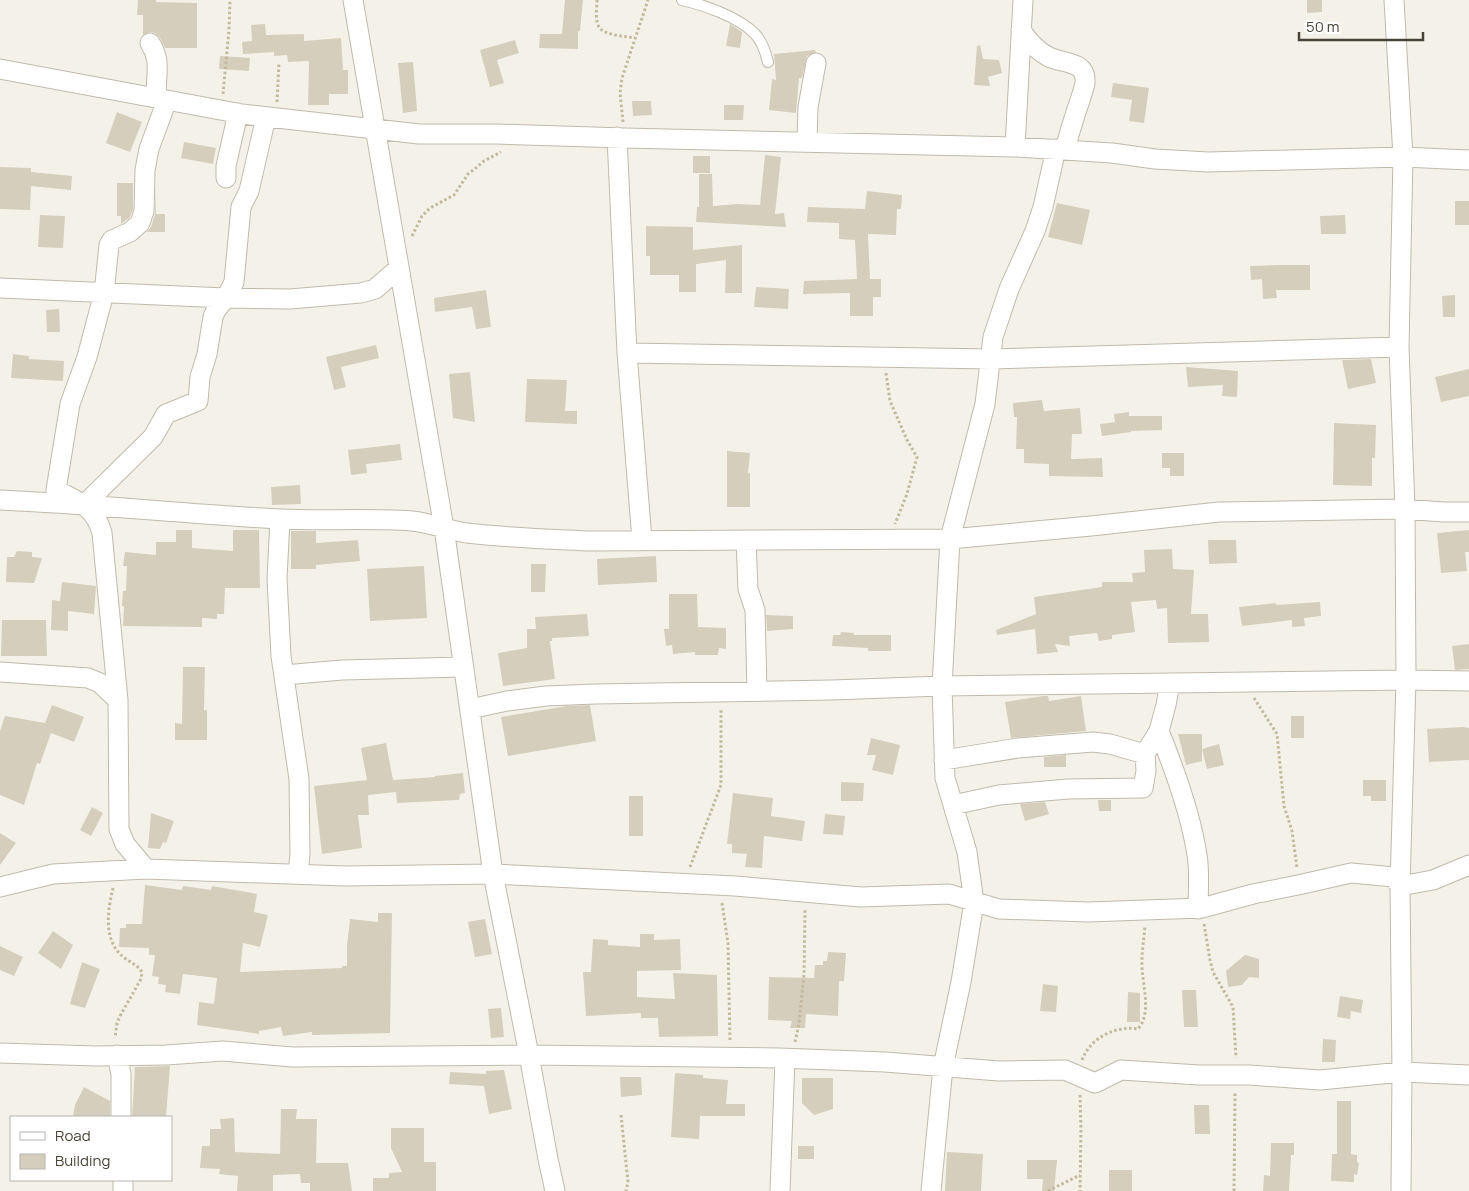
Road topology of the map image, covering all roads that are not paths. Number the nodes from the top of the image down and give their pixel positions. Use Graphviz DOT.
graph roads {
  1 [pos="353,0"];
  2 [pos="682,0"];
  3 [pos="1023,0"];
  4 [pos="1394,0"];
  5 [pos="1021,30"];
  6 [pos="150,43"];
  7 [pos="768,62"];
  8 [pos="816,64"];
  9 [pos="0,69"];
  10 [pos="162,99"];
  11 [pos="229,112"];
  12 [pos="272,117"];
  13 [pos="375,129"];
  14 [pos="620,138"];
  15 [pos="807,142"];
  16 [pos="1015,147"];
  17 [pos="1061,150"];
  18 [pos="1403,157"];
  19 [pos="1469,160"];
  20 [pos="226,178"];
  21 [pos="398,264"];
  22 [pos="0,288"];
  23 [pos="104,292"];
  24 [pos="226,298"];
  25 [pos="1399,347"];
  26 [pos="627,353"];
  27 [pos="992,359"];
  28 [pos="0,500"];
  29 [pos="85,504"];
  30 [pos="1405,509"];
  31 [pos="1469,512"];
  32 [pos="280,519"];
  33 [pos="444,528"];
  34 [pos="950,539"];
  35 [pos="642,540"];
  36 [pos="746,540"];
  37 [pos="463,667"];
  38 [pos="0,672"];
  39 [pos="284,675"];
  40 [pos="1406,680"];
  41 [pos="1469,681"];
  42 [pos="1170,683"];
  43 [pos="942,686"];
  44 [pos="757,691"];
  45 [pos="118,700"];
  46 [pos="470,709"];
  47 [pos="1159,731"];
  48 [pos="1145,754"];
  49 [pos="944,760"];
  50 [pos="953,805"];
  51 [pos="1469,865"];
  52 [pos="146,869"];
  53 [pos="298,874"];
  54 [pos="493,874"];
  55 [pos="1400,886"];
  56 [pos="0,887"];
  57 [pos="974,902"];
  58 [pos="1200,908"];
  59 [pos="0,1053"];
  60 [pos="117,1055"];
  61 [pos="529,1055"];
  62 [pos="786,1059"];
  63 [pos="943,1067"];
  64 [pos="1402,1072"];
  65 [pos="1469,1075"];
  66 [pos="121,1116"];
  67 [pos="556,1191"];
  68 [pos="780,1191"];
  69 [pos="931,1191"];
  70 [pos="1401,1191"];
  1 -- 13 [label="street"];
  2 -- 7 [label="lane"];
  3 -- 5 [label="street"];
  4 -- 18 [label="street"];
  5 -- 16 [label="street"];
  5 -- 17 [label="street"];
  6 -- 10 [label="street"];
  8 -- 15 [label="street"];
  9 -- 10 [label="street"];
  10 -- 11 [label="street"];
  10 -- 23 [label="street"];
  11 -- 12 [label="street"];
  11 -- 20 [label="street"];
  12 -- 13 [label="street"];
  12 -- 24 [label="street"];
  13 -- 14 [label="street"];
  13 -- 21 [label="street"];
  14 -- 15 [label="street"];
  14 -- 26 [label="street"];
  15 -- 16 [label="street"];
  16 -- 17 [label="street"];
  17 -- 18 [label="street"];
  17 -- 27 [label="street"];
  18 -- 19 [label="street"];
  18 -- 25 [label="street"];
  21 -- 24 [label="street"];
  21 -- 33 [label="street"];
  22 -- 23 [label="street"];
  23 -- 24 [label="street"];
  23 -- 29 [label="street"];
  24 -- 29 [label="street"];
  25 -- 27 [label="street"];
  25 -- 30 [label="street"];
  26 -- 27 [label="street"];
  26 -- 35 [label="street"];
  27 -- 34 [label="street"];
  28 -- 29 [label="street"];
  29 -- 32 [label="street"];
  29 -- 45 [label="street"];
  30 -- 31 [label="street"];
  30 -- 34 [label="street"];
  30 -- 40 [label="street"];
  32 -- 33 [label="street"];
  32 -- 39 [label="street"];
  33 -- 35 [label="street"];
  33 -- 37 [label="street"];
  34 -- 36 [label="street"];
  34 -- 43 [label="street"];
  35 -- 36 [label="street"];
  36 -- 44 [label="street"];
  37 -- 39 [label="street"];
  37 -- 46 [label="street"];
  38 -- 45 [label="street"];
  39 -- 53 [label="street"];
  40 -- 41 [label="street"];
  40 -- 42 [label="street"];
  40 -- 55 [label="street"];
  42 -- 43 [label="street"];
  42 -- 47 [label="street"];
  43 -- 44 [label="street"];
  43 -- 49 [label="street"];
  44 -- 46 [label="street"];
  45 -- 52 [label="street"];
  46 -- 54 [label="street"];
  47 -- 48 [label="street"];
  47 -- 58 [label="street"];
  48 -- 49 [label="street"];
  48 -- 50 [label="street"];
  49 -- 50 [label="street"];
  50 -- 57 [label="street"];
  51 -- 55 [label="street"];
  52 -- 53 [label="street"];
  52 -- 56 [label="street"];
  53 -- 54 [label="street"];
  54 -- 57 [label="street"];
  54 -- 61 [label="street"];
  55 -- 58 [label="street"];
  55 -- 64 [label="street"];
  57 -- 58 [label="street"];
  57 -- 63 [label="street"];
  59 -- 60 [label="street"];
  60 -- 61 [label="street"];
  60 -- 66 [label="street"];
  61 -- 62 [label="street"];
  61 -- 67 [label="street"];
  62 -- 63 [label="street"];
  62 -- 68 [label="street"];
  63 -- 64 [label="street"];
  63 -- 69 [label="street"];
  64 -- 65 [label="street"];
  64 -- 70 [label="street"];
}
